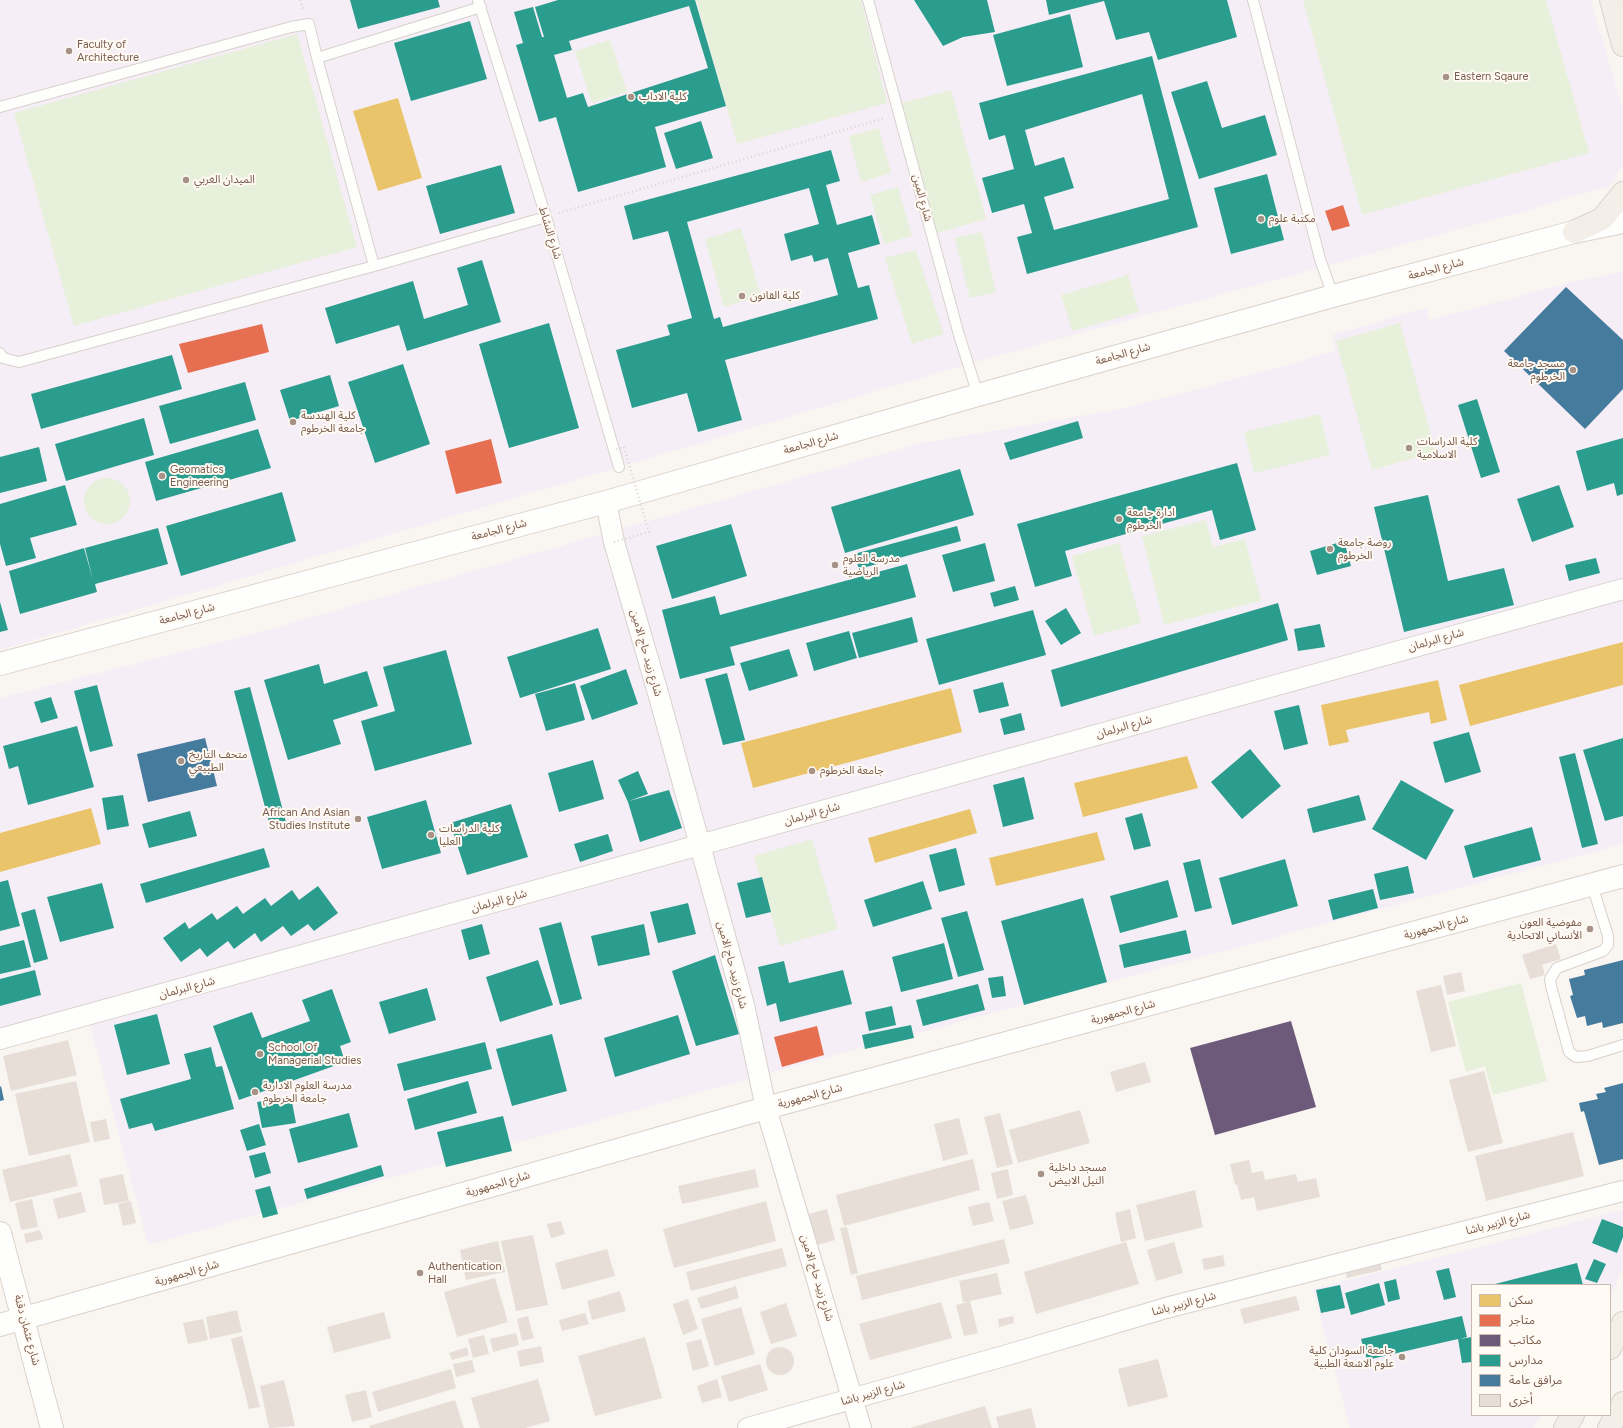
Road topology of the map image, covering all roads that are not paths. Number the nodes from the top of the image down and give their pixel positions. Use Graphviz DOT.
graph roads {
  1 [pos="868,0"];
  2 [pos="1253,0"];
  3 [pos="1611,0"];
  4 [pos="480,4"];
  5 [pos="1623,45"];
  6 [pos="317,58"];
  7 [pos="0,106"];
  8 [pos="1623,193"];
  9 [pos="546,217"];
  10 [pos="1623,222"];
  11 [pos="1574,232"];
  12 [pos="374,266"];
  13 [pos="1333,296"];
  14 [pos="0,353"];
  15 [pos="978,395"];
  16 [pos="619,467"];
  17 [pos="606,502"];
  18 [pos="1623,590"];
  19 [pos="0,664"];
  20 [pos="699,846"];
  21 [pos="1623,876"];
  22 [pos="1592,885"];
  23 [pos="0,1039"];
  24 [pos="1623,1045"];
  25 [pos="766,1108"];
  26 [pos="1623,1191"];
  27 [pos="0,1233"];
  28 [pos="24,1319"];
  29 [pos="1623,1323"];
  30 [pos="0,1325"];
  31 [pos="1611,1346"];
  32 [pos="853,1399"];
  33 [pos="1623,1403"];
  34 [pos="1572,1416"];
  35 [pos="52,1428"];
  36 [pos="748,1428"];
  37 [pos="860,1428"];
  38 [pos="1565,1428"];
  39 [pos="1609,1428"];
  1 -- 15 [label="lane, شارع المين"];
  2 -- 13 [label="lane"];
  3 -- 5 [label="main road"];
  4 -- 6 [label="lane"];
  4 -- 9 [label="lane, شارع النشاط"];
  6 -- 7 [label="lane"];
  6 -- 12 [label="lane"];
  8 -- 11 [label="main road"];
  9 -- 12 [label="lane"];
  9 -- 16 [label="lane, شارع النشاط"];
  10 -- 11 [label="main road, شارع الجامعة"];
  11 -- 13 [label="main road, شارع الجامعة"];
  12 -- 14 [label="lane"];
  13 -- 15 [label="main road, شارع الجامعة"];
  15 -- 17 [label="main road, شارع الجامعة"];
  17 -- 19 [label="main road, شارع الجامعة"];
  17 -- 20 [label="street, شارع زبيد حاج الامين"];
  18 -- 20 [label="street, شارع البرلمان"];
  20 -- 23 [label="street, شارع البرلمان"];
  20 -- 25 [label="street, شارع زبيد حاج الامين"];
  21 -- 22 [label="main road, شارع الجمهورية"];
  22 -- 24 [label="lane"];
  22 -- 25 [label="main road, شارع الجمهورية"];
  25 -- 28 [label="main road, شارع الجمهورية"];
  25 -- 32 [label="street, شارع زبيد حاج الامين"];
  26 -- 32 [label="street, شارع الزبير باشا"];
  27 -- 28 [label="main road, شارع عثمان دقنة"];
  28 -- 30 [label="main road, شارع الجمهورية"];
  28 -- 35 [label="main road, شارع عثمان دقنة"];
  29 -- 31 [label="main road"];
  32 -- 36 [label="street, شارع الزبير باشا"];
  32 -- 37 [label="street, شارع زبيد حاج الامين"];
  33 -- 39 [label="main road"];
  34 -- 38 [label="main road"];
}
